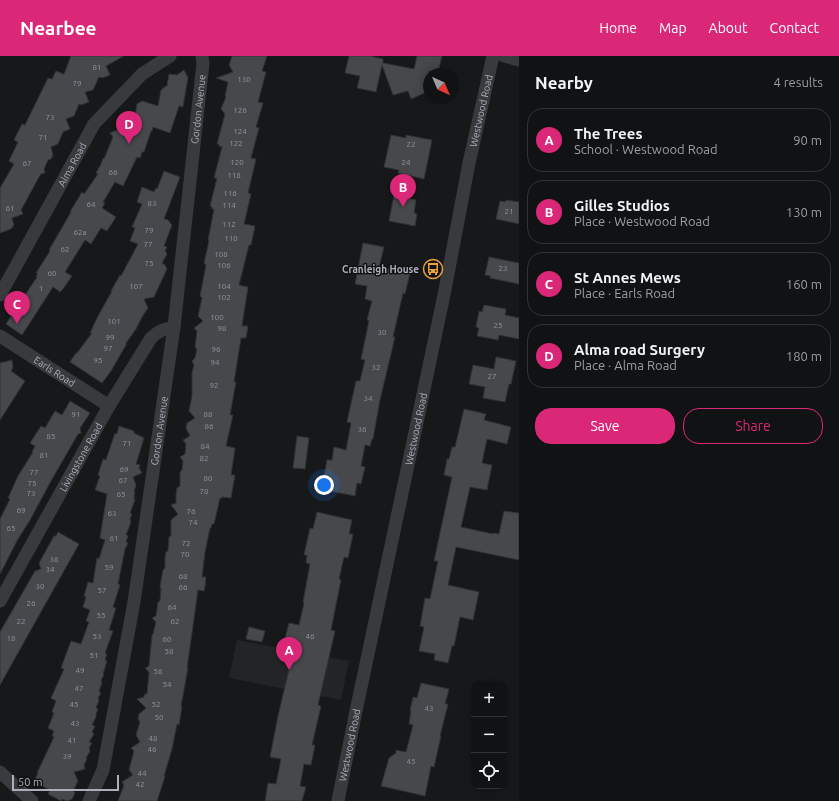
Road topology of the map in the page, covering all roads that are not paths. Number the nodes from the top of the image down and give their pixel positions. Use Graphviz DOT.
graph roads {
  1 [pos="170,56"];
  2 [pos="202,56"];
  3 [pos="493,56"];
  4 [pos="504,56"];
  5 [pos="519,60"];
  6 [pos="0,295"];
  7 [pos="174,327"];
  8 [pos="0,336"];
  9 [pos="109,406"];
  10 [pos="0,601"];
  11 [pos="0,772"];
  12 [pos="32,801"];
  13 [pos="89,801"];
  14 [pos="338,801"];
  1 -- 6 [label="street, Alma Road"];
  2 -- 7 [label="street, Gordon Avenue"];
  3 -- 14 [label="street, Westwood Road"];
  4 -- 5 [label="street"];
  7 -- 9 [label="street, Livingstone Road"];
  7 -- 13 [label="street, Gordon Avenue"];
  8 -- 9 [label="street, Earls Road"];
  9 -- 10 [label="street, Livingstone Road"];
  11 -- 12 [label="street"];
}
